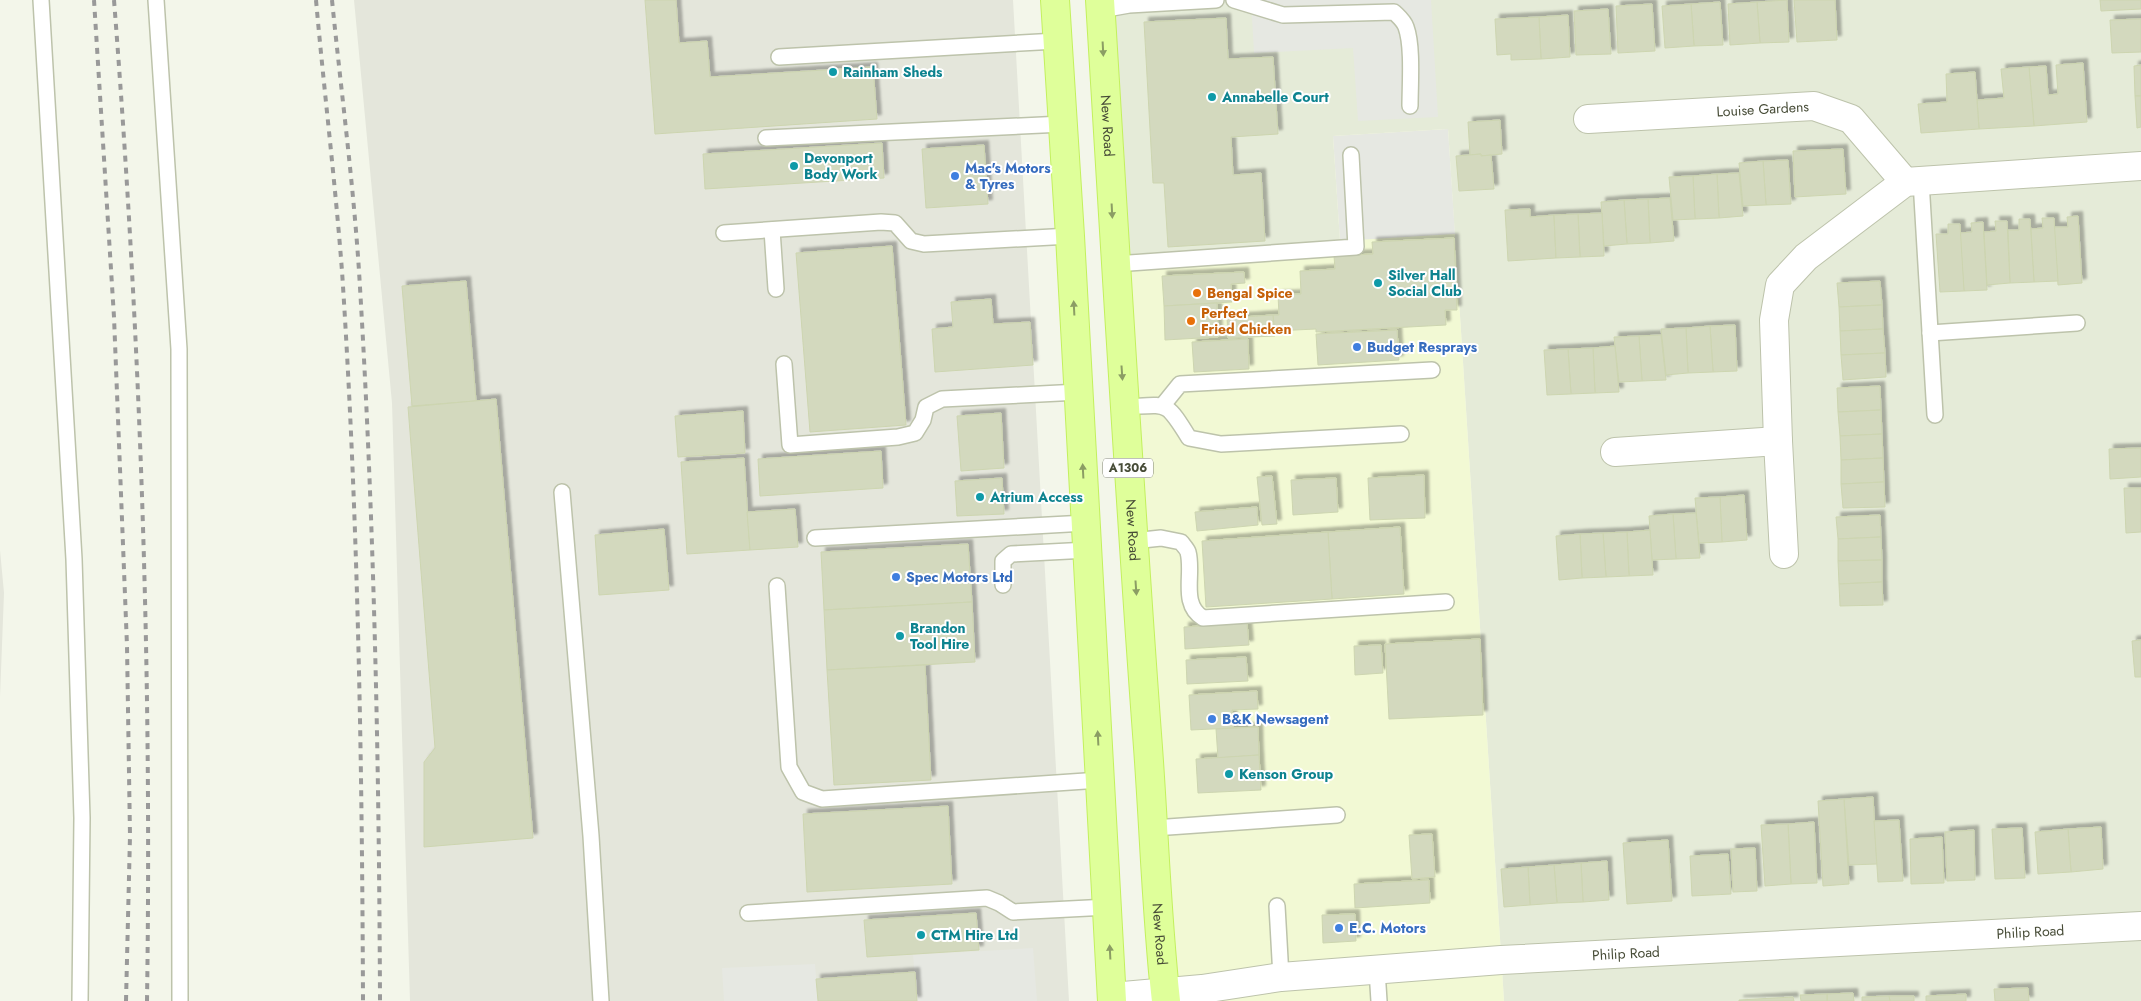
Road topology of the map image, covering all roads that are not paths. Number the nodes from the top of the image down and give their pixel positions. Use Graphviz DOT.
graph roads {
  1 [pos="41,0"];
  2 [pos="156,0"];
  3 [pos="1054,0"];
  4 [pos="1216,0"];
  5 [pos="1234,0"];
  6 [pos="1100,5"];
  7 [pos="1057,41"];
  8 [pos="779,57"];
  9 [pos="1410,106"];
  10 [pos="1588,120"];
  11 [pos="1063,124"];
  12 [pos="766,138"];
  13 [pos="1351,155"];
  14 [pos="2141,166"];
  15 [pos="1913,182"];
  16 [pos="772,230"];
  17 [pos="724,233"];
  18 [pos="1070,236"];
  19 [pos="1115,264"];
  20 [pos="776,289"];
  21 [pos="2077,323"];
  22 [pos="1930,333"];
  23 [pos="784,364"];
  24 [pos="1432,370"];
  25 [pos="1079,392"];
  26 [pos="1163,405"];
  27 [pos="1124,407"];
  28 [pos="1935,415"];
  29 [pos="1400,434"];
  30 [pos="1778,440"];
  31 [pos="1614,452"];
  32 [pos="562,492"];
  33 [pos="1086,522"];
  34 [pos="815,538"];
  35 [pos="1133,541"];
  36 [pos="1088,550"];
  37 [pos="1784,554"];
  38 [pos="1003,585"];
  39 [pos="777,586"];
  40 [pos="1446,602"];
  41 [pos="1100,780"];
  42 [pos="1337,815"];
  43 [pos="1154,828"];
  44 [pos="1277,906"];
  45 [pos="1108,907"];
  46 [pos="748,913"];
  47 [pos="2141,926"];
  48 [pos="1377,970"];
  49 [pos="1281,977"];
  50 [pos="1165,997"];
  51 [pos="1112,999"];
  52 [pos="80,1001"];
  53 [pos="180,1001"];
  54 [pos="601,1001"];
  55 [pos="1379,1001"];
  1 -- 52 [label="lane"];
  2 -- 53 [label="lane"];
  3 -- 7 [label="main road, A1306"];
  4 -- 6 [label="lane"];
  5 -- 9 [label="lane"];
  6 -- 19 [label="main road, New Road / A1306, one-way"];
  7 -- 8 [label="lane"];
  7 -- 11 [label="main road, A1306"];
  10 -- 15 [label="street, Louise Gardens"];
  11 -- 12 [label="lane"];
  11 -- 18 [label="main road, A1306"];
  13 -- 19 [label="lane"];
  14 -- 15 [label="street"];
  15 -- 22 [label="lane"];
  15 -- 30 [label="street"];
  16 -- 17 [label="lane"];
  16 -- 18 [label="lane"];
  16 -- 20 [label="lane"];
  25 -- 18 [label="main road, A1306, one-way"];
  19 -- 27 [label="main road, New Road / A1306, one-way"];
  21 -- 22 [label="lane"];
  22 -- 28 [label="lane"];
  23 -- 25 [label="lane"];
  24 -- 26 [label="lane"];
  33 -- 25 [label="main road, A1306, one-way"];
  26 -- 27 [label="lane"];
  26 -- 29 [label="lane"];
  27 -- 35 [label="main road, New Road / A1306"];
  30 -- 31 [label="street"];
  30 -- 37 [label="street"];
  32 -- 54 [label="lane"];
  33 -- 34 [label="lane"];
  33 -- 36 [label="main road, A1306"];
  35 -- 40 [label="lane"];
  35 -- 43 [label="main road, New Road / A1306, one-way"];
  36 -- 38 [label="lane"];
  41 -- 36 [label="main road, A1306, one-way"];
  39 -- 41 [label="lane"];
  41 -- 45 [label="main road, A1306"];
  42 -- 43 [label="lane"];
  43 -- 50 [label="main road, New Road / A1306"];
  44 -- 49 [label="lane"];
  45 -- 46 [label="lane"];
  51 -- 45 [label="main road, A1306, one-way"];
  47 -- 48 [label="street, Philip Road"];
  48 -- 49 [label="street, Philip Road"];
  48 -- 55 [label="lane"];
  49 -- 50 [label="street, Philip Road"];
  50 -- 51 [label="street, Philip Road"];
}
